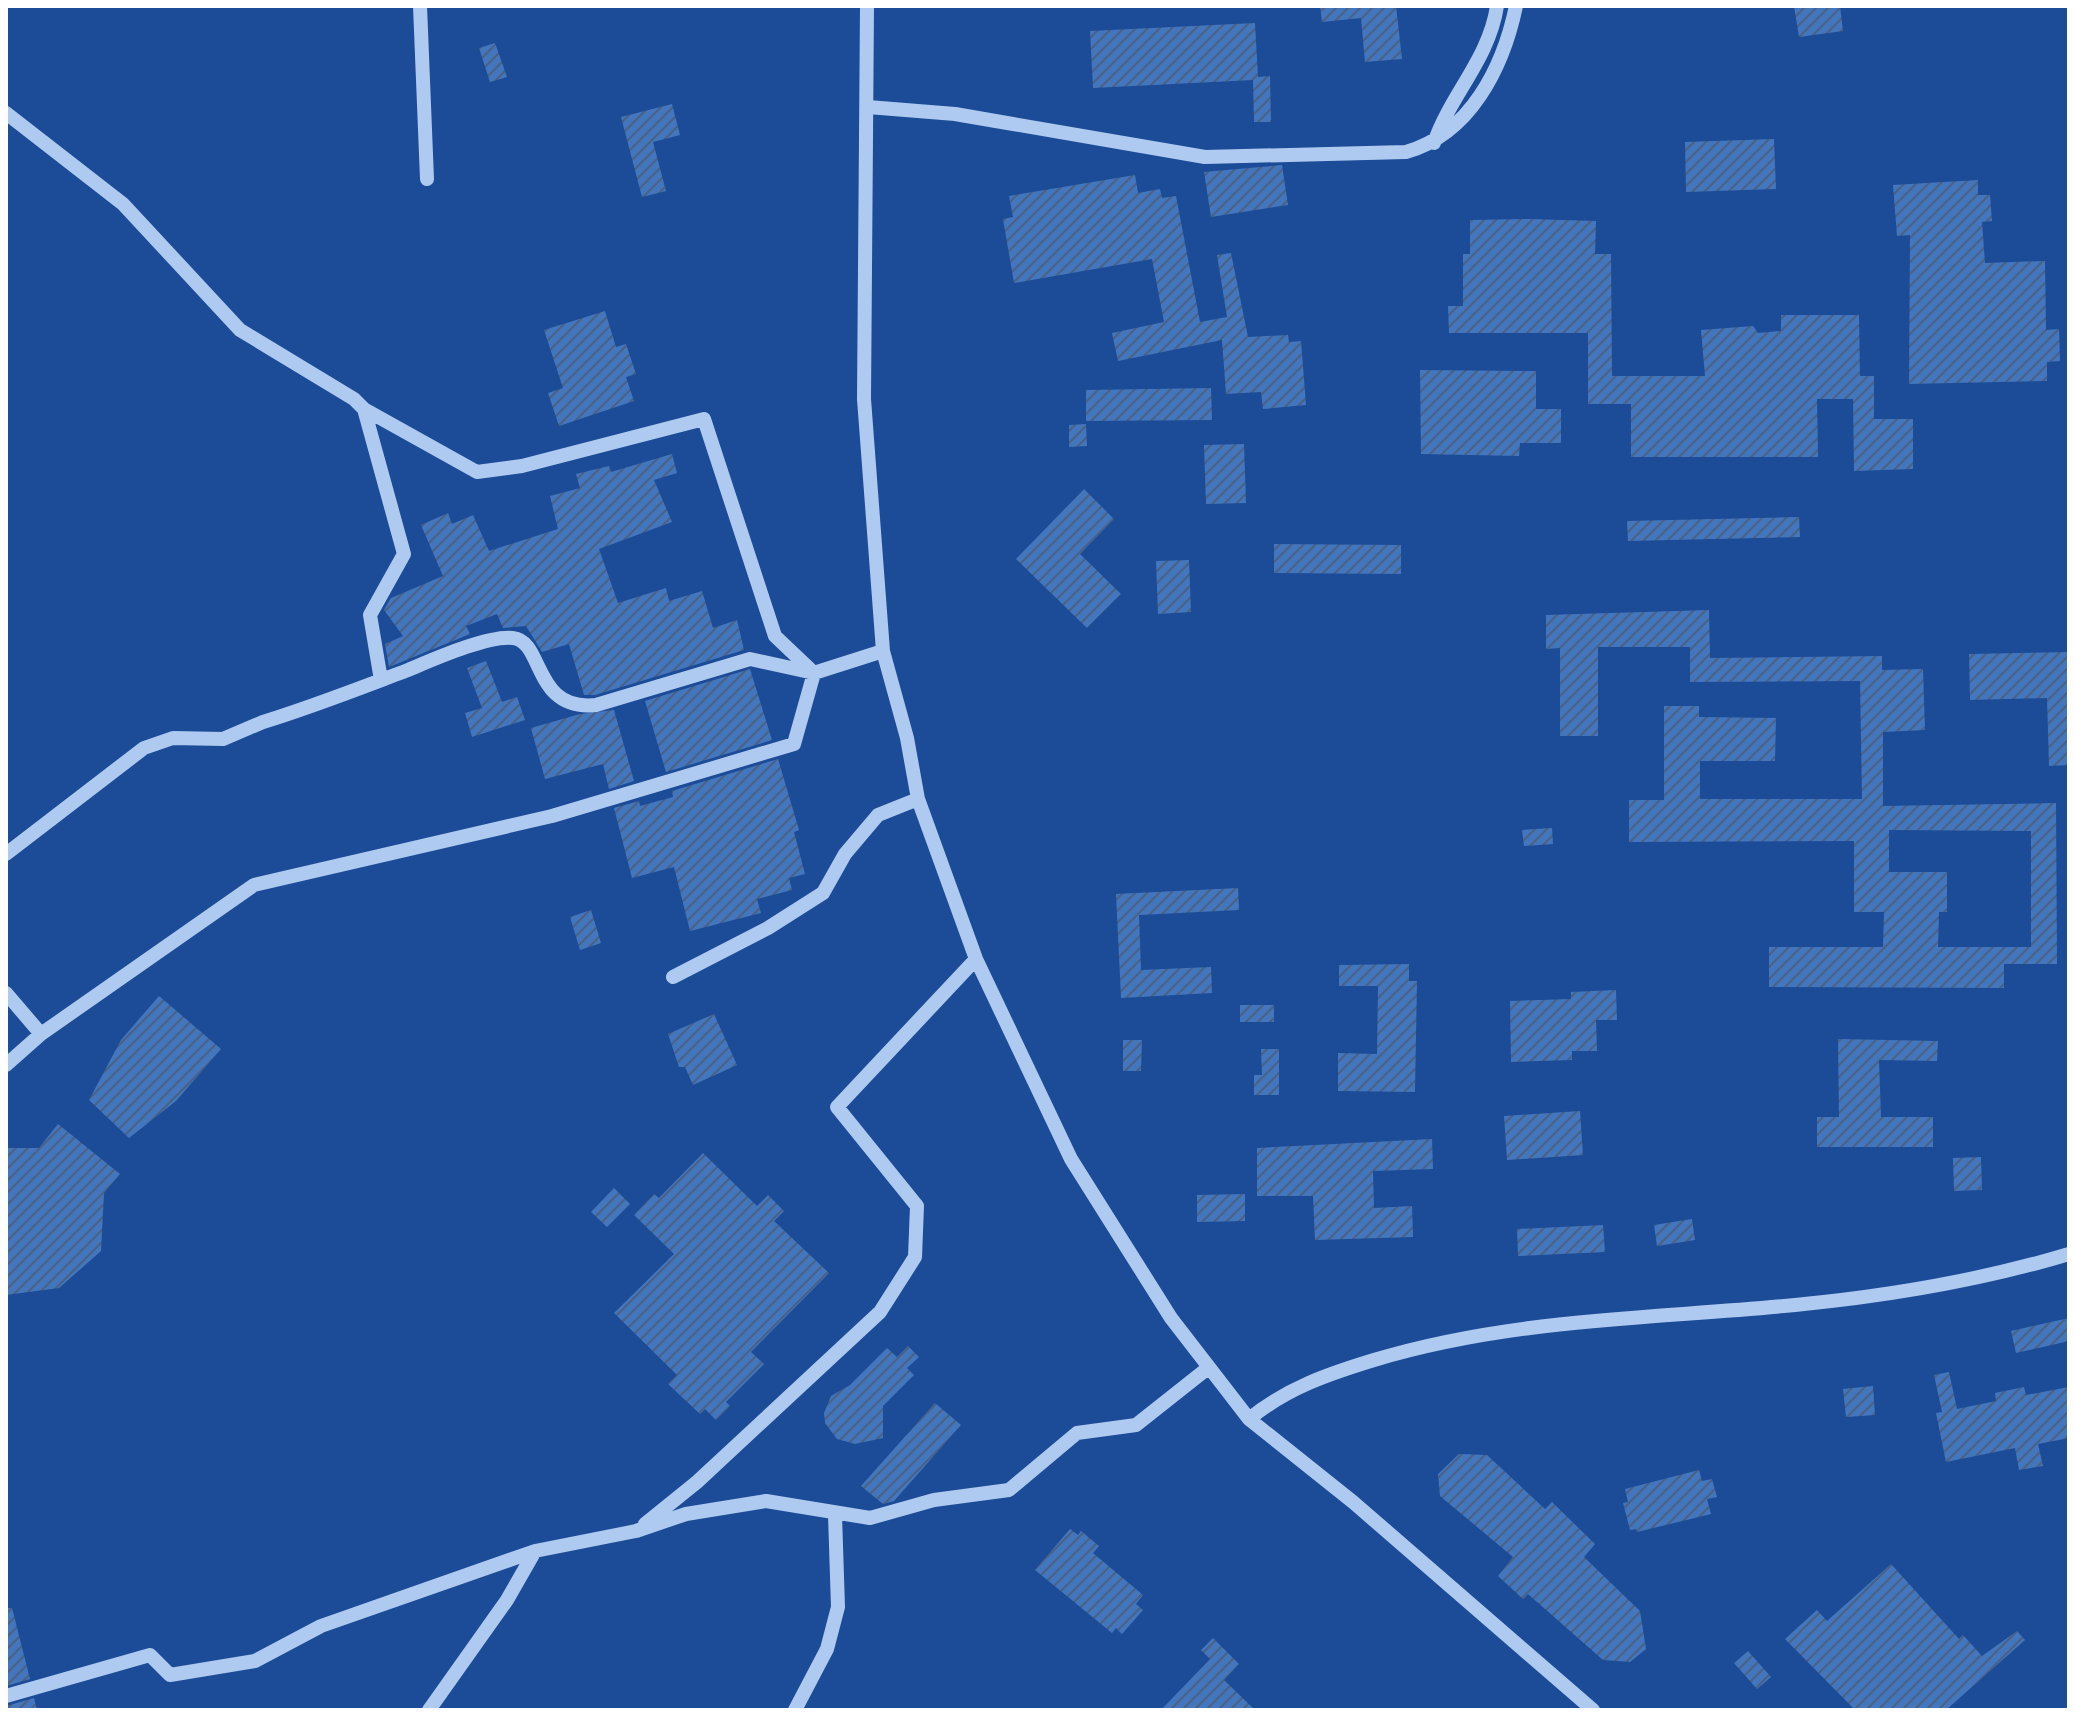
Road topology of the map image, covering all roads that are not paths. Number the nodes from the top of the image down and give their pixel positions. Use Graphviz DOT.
graph roads {
  1 [pos="420,6"];
  2 [pos="867,6"];
  3 [pos="1497,6"];
  4 [pos="1516,6"];
  5 [pos="868,107"];
  6 [pos="6,113"];
  7 [pos="1434,144"];
  8 [pos="427,179"];
  9 [pos="364,409"];
  10 [pos="883,651"];
  11 [pos="814,673"];
  12 [pos="381,680"];
  13 [pos="918,799"];
  14 [pos="6,854"];
  15 [pos="976,959"];
  16 [pos="673,977"];
  17 [pos="6,993"];
  18 [pos="41,1034"];
  19 [pos="6,1065"];
  20 [pos="2069,1254"];
  21 [pos="1208,1368"];
  22 [pos="1249,1419"];
  23 [pos="835,1515"];
  24 [pos="636,1531"];
  25 [pos="535,1551"];
  26 [pos="6,1696"];
  27 [pos="429,1710"];
  28 [pos="795,1710"];
  29 [pos="1593,1710"];
  1 -- 8 [label="street"];
  2 -- 5 [label="street"];
  3 -- 7 [label="street"];
  4 -- 7 [label="street"];
  5 -- 7 [label="street"];
  5 -- 10 [label="street"];
  6 -- 9 [label="street"];
  9 -- 11 [label="street"];
  9 -- 12 [label="street"];
  10 -- 11 [label="street"];
  10 -- 13 [label="street"];
  11 -- 12 [label="street"];
  11 -- 18 [label="street"];
  12 -- 14 [label="street"];
  13 -- 15 [label="street"];
  13 -- 16 [label="street"];
  15 -- 21 [label="street"];
  15 -- 24 [label="street"];
  17 -- 18 [label="street"];
  18 -- 19 [label="street"];
  20 -- 22 [label="street"];
  21 -- 22 [label="street"];
  21 -- 23 [label="street"];
  22 -- 29 [label="street"];
  23 -- 24 [label="street"];
  23 -- 28 [label="street"];
  24 -- 25 [label="street"];
  25 -- 26 [label="street"];
  25 -- 27 [label="street"];
}
